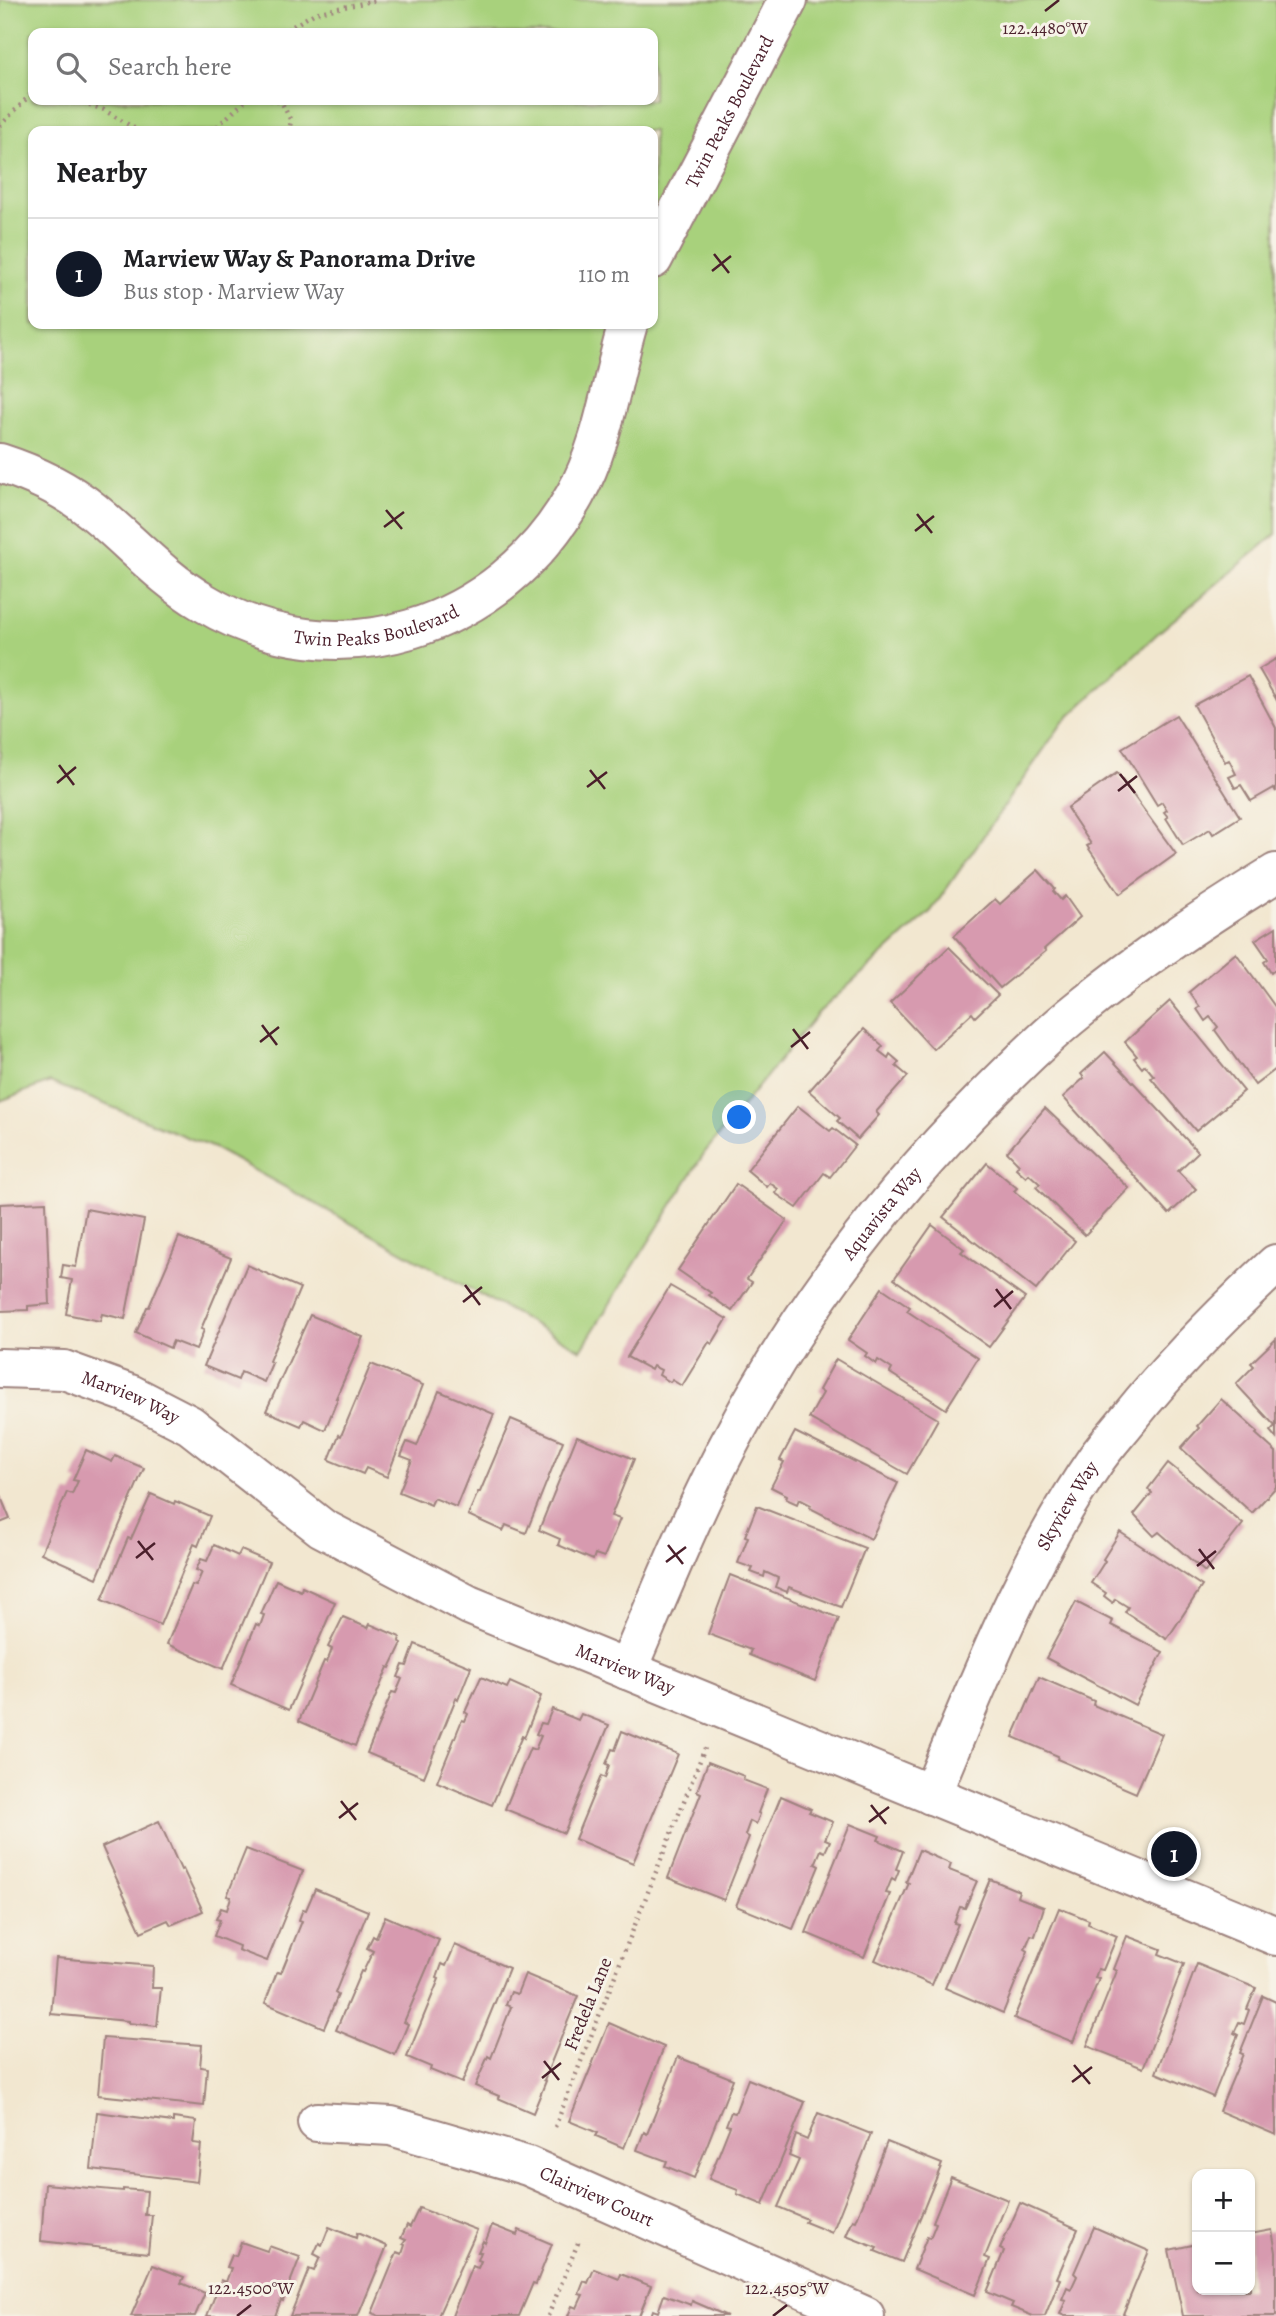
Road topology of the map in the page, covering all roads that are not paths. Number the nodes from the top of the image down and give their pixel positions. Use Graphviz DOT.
graph roads {
  1 [pos="788,0"];
  2 [pos="658,249"];
  3 [pos="627,329"];
  4 [pos="0,463"];
  5 [pos="1276,873"];
  6 [pos="1276,1264"];
  7 [pos="0,1368"];
  8 [pos="627,1670"];
  9 [pos="931,1795"];
  10 [pos="1276,1936"];
  11 [pos="317,2122"];
  12 [pos="865,2316"];
  1 -- 2 [label="street, Twin Peaks Boulevard"];
  3 -- 4 [label="street, Twin Peaks Boulevard"];
  5 -- 8 [label="street, Aquavista Way"];
  6 -- 9 [label="street, Skyview Way"];
  7 -- 8 [label="street, Marview Way"];
  8 -- 9 [label="street, Marview Way"];
  9 -- 10 [label="street, Marview Way"];
  11 -- 12 [label="street, Clairview Court"];
}
